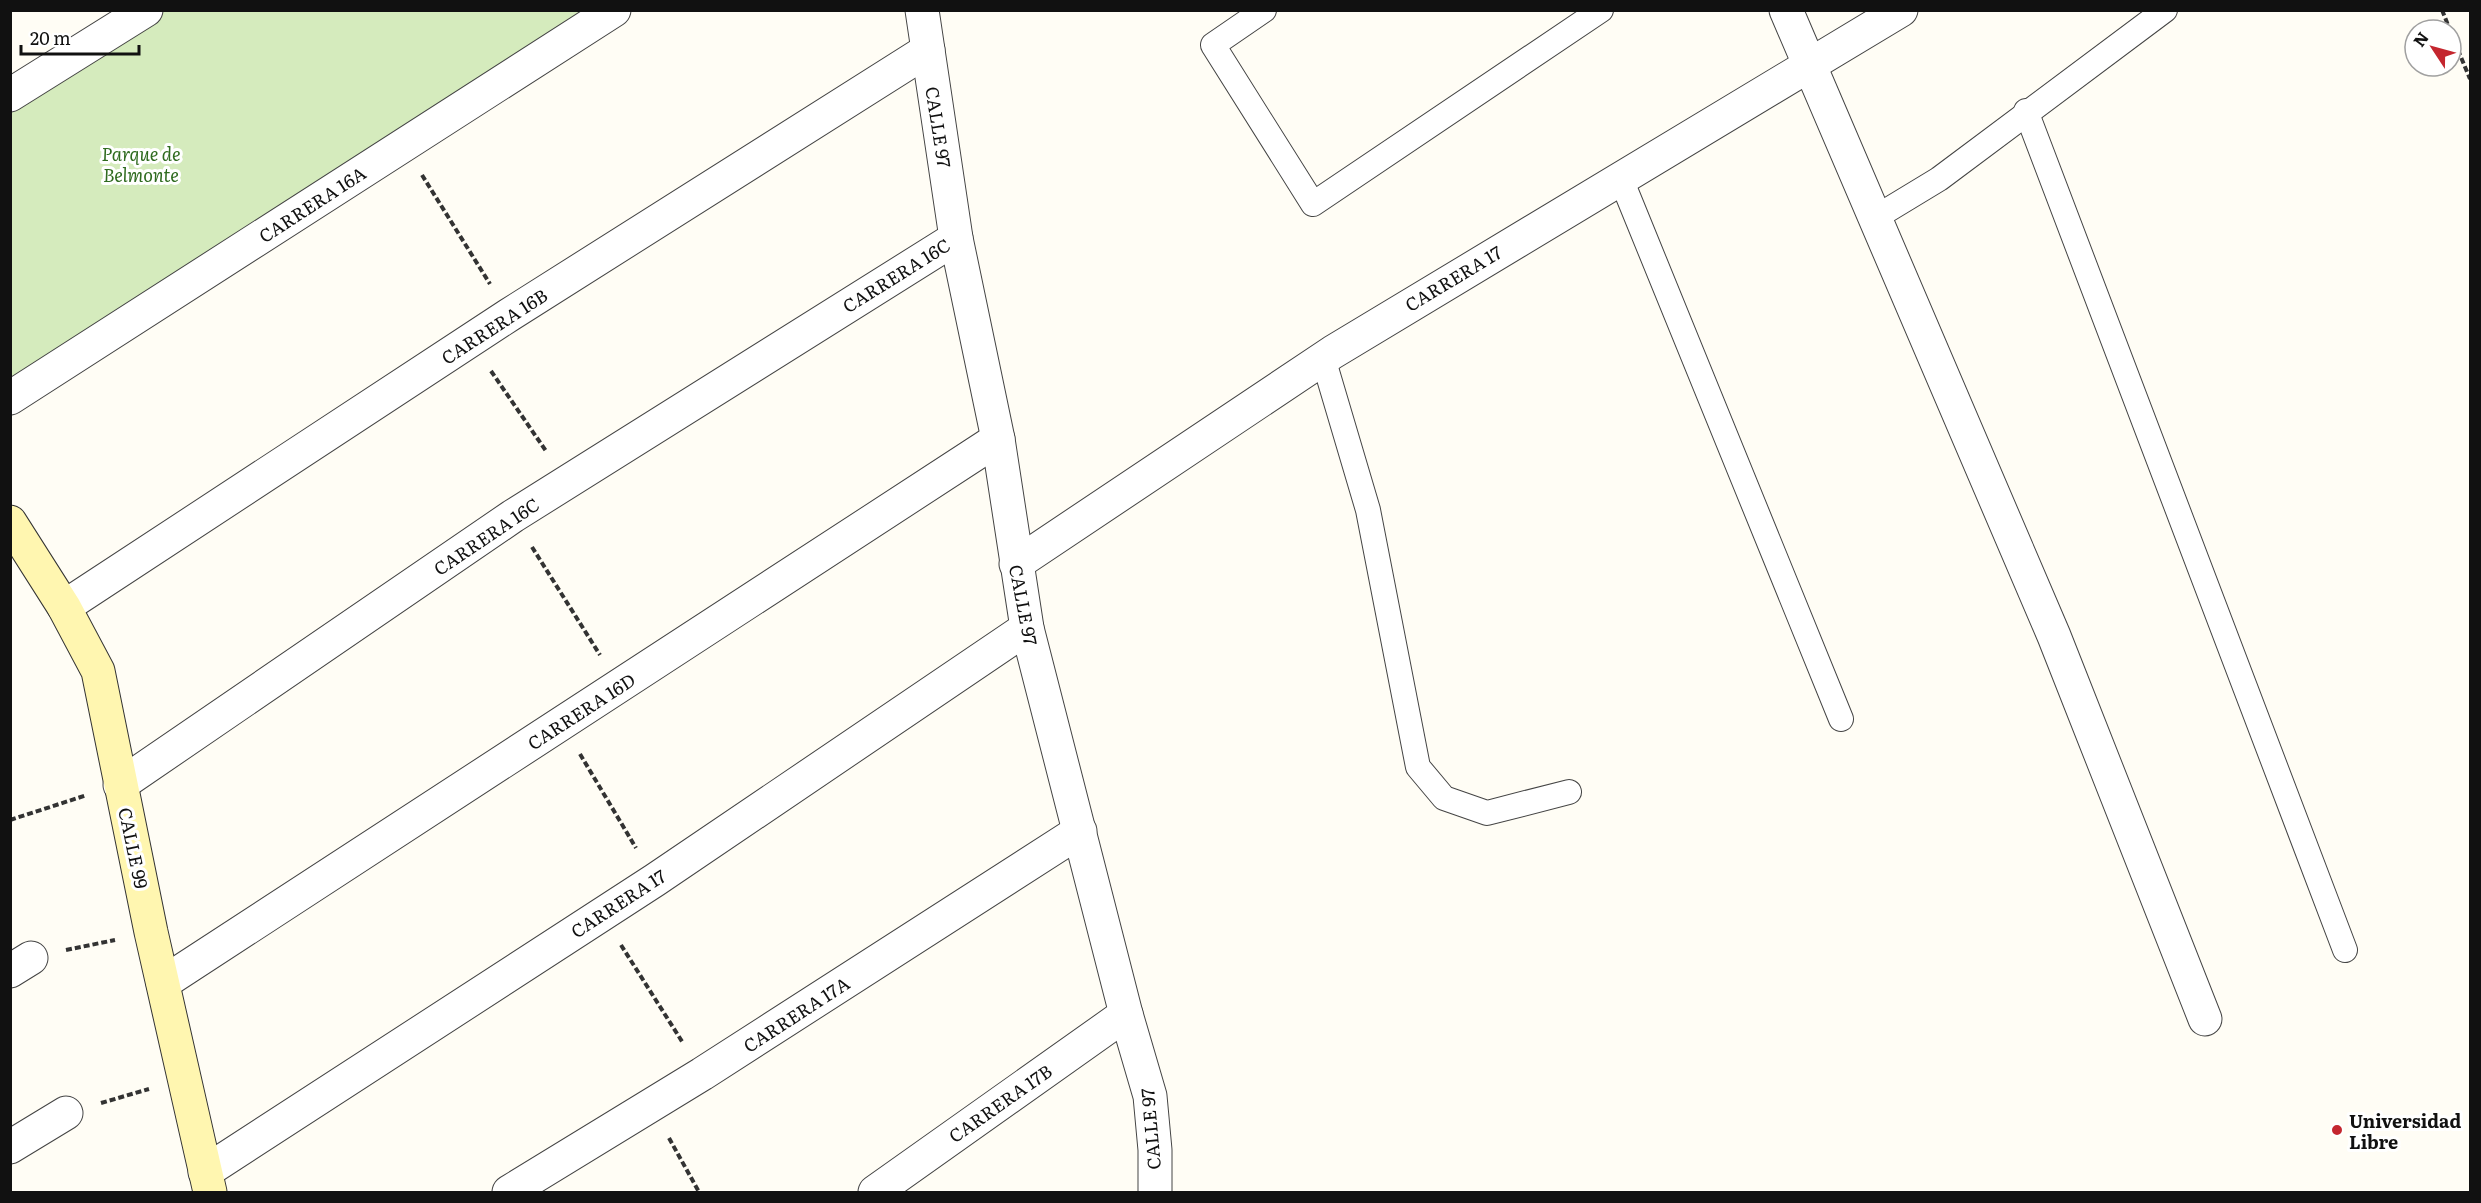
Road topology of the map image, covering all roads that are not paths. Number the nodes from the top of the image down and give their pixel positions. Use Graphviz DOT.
graph roads {
  1 [pos="146,10"];
  2 [pos="614,10"];
  3 [pos="922,10"];
  4 [pos="1264,10"];
  5 [pos="1601,10"];
  6 [pos="1785,10"];
  7 [pos="1901,10"];
  8 [pos="2165,10"];
  9 [pos="928,50"];
  10 [pos="1808,65"];
  11 [pos="10,95"];
  12 [pos="2026,111"];
  13 [pos="1621,179"];
  14 [pos="1874,219"];
  15 [pos="956,238"];
  16 [pos="1323,358"];
  17 [pos="10,398"];
  18 [pos="998,439"];
  19 [pos="10,522"];
  20 [pos="1016,564"];
  21 [pos="64,607"];
  22 [pos="1027,628"];
  23 [pos="1841,719"];
  24 [pos="120,785"];
  25 [pos="1569,792"];
  26 [pos="1080,831"];
  27 [pos="2345,950"];
  28 [pos="163,982"];
  29 [pos="1126,1014"];
  30 [pos="2205,1019"];
  31 [pos="66,1113"];
  32 [pos="10,1147"];
  33 [pos="208,1182"];
  34 [pos="509,1192"];
  35 [pos="875,1192"];
  36 [pos="1155,1192"];
  1 -- 11 [label="street"];
  2 -- 17 [label="street, CARRERA 16A"];
  3 -- 9 [label="street, CALLE 97"];
  4 -- 5 [label="lane"];
  6 -- 10 [label="street"];
  7 -- 10 [label="street, CARRERA 17"];
  8 -- 12 [label="lane"];
  9 -- 15 [label="street, CALLE 97"];
  9 -- 21 [label="street, CARRERA 16B"];
  10 -- 13 [label="street, CARRERA 17"];
  10 -- 14 [label="street"];
  12 -- 14 [label="lane"];
  12 -- 27 [label="lane"];
  13 -- 16 [label="street, CARRERA 17"];
  13 -- 23 [label="lane"];
  14 -- 30 [label="street"];
  15 -- 18 [label="street, CALLE 97"];
  15 -- 24 [label="street, CARRERA 16C"];
  16 -- 20 [label="street, CARRERA 17"];
  16 -- 25 [label="lane"];
  18 -- 20 [label="street, CALLE 97"];
  18 -- 28 [label="street, CARRERA 16D"];
  19 -- 21 [label="street, CALLE 99"];
  20 -- 22 [label="street, CALLE 97"];
  21 -- 24 [label="street, CALLE 99"];
  22 -- 26 [label="street, CALLE 97"];
  22 -- 33 [label="street, CARRERA 17"];
  24 -- 28 [label="street, CALLE 99"];
  26 -- 29 [label="street, CALLE 97"];
  26 -- 34 [label="street, CARRERA 17A"];
  28 -- 33 [label="street, CALLE 99"];
  29 -- 35 [label="street, CARRERA 17B"];
  29 -- 36 [label="street, CALLE 97"];
  31 -- 32 [label="street"];
}
